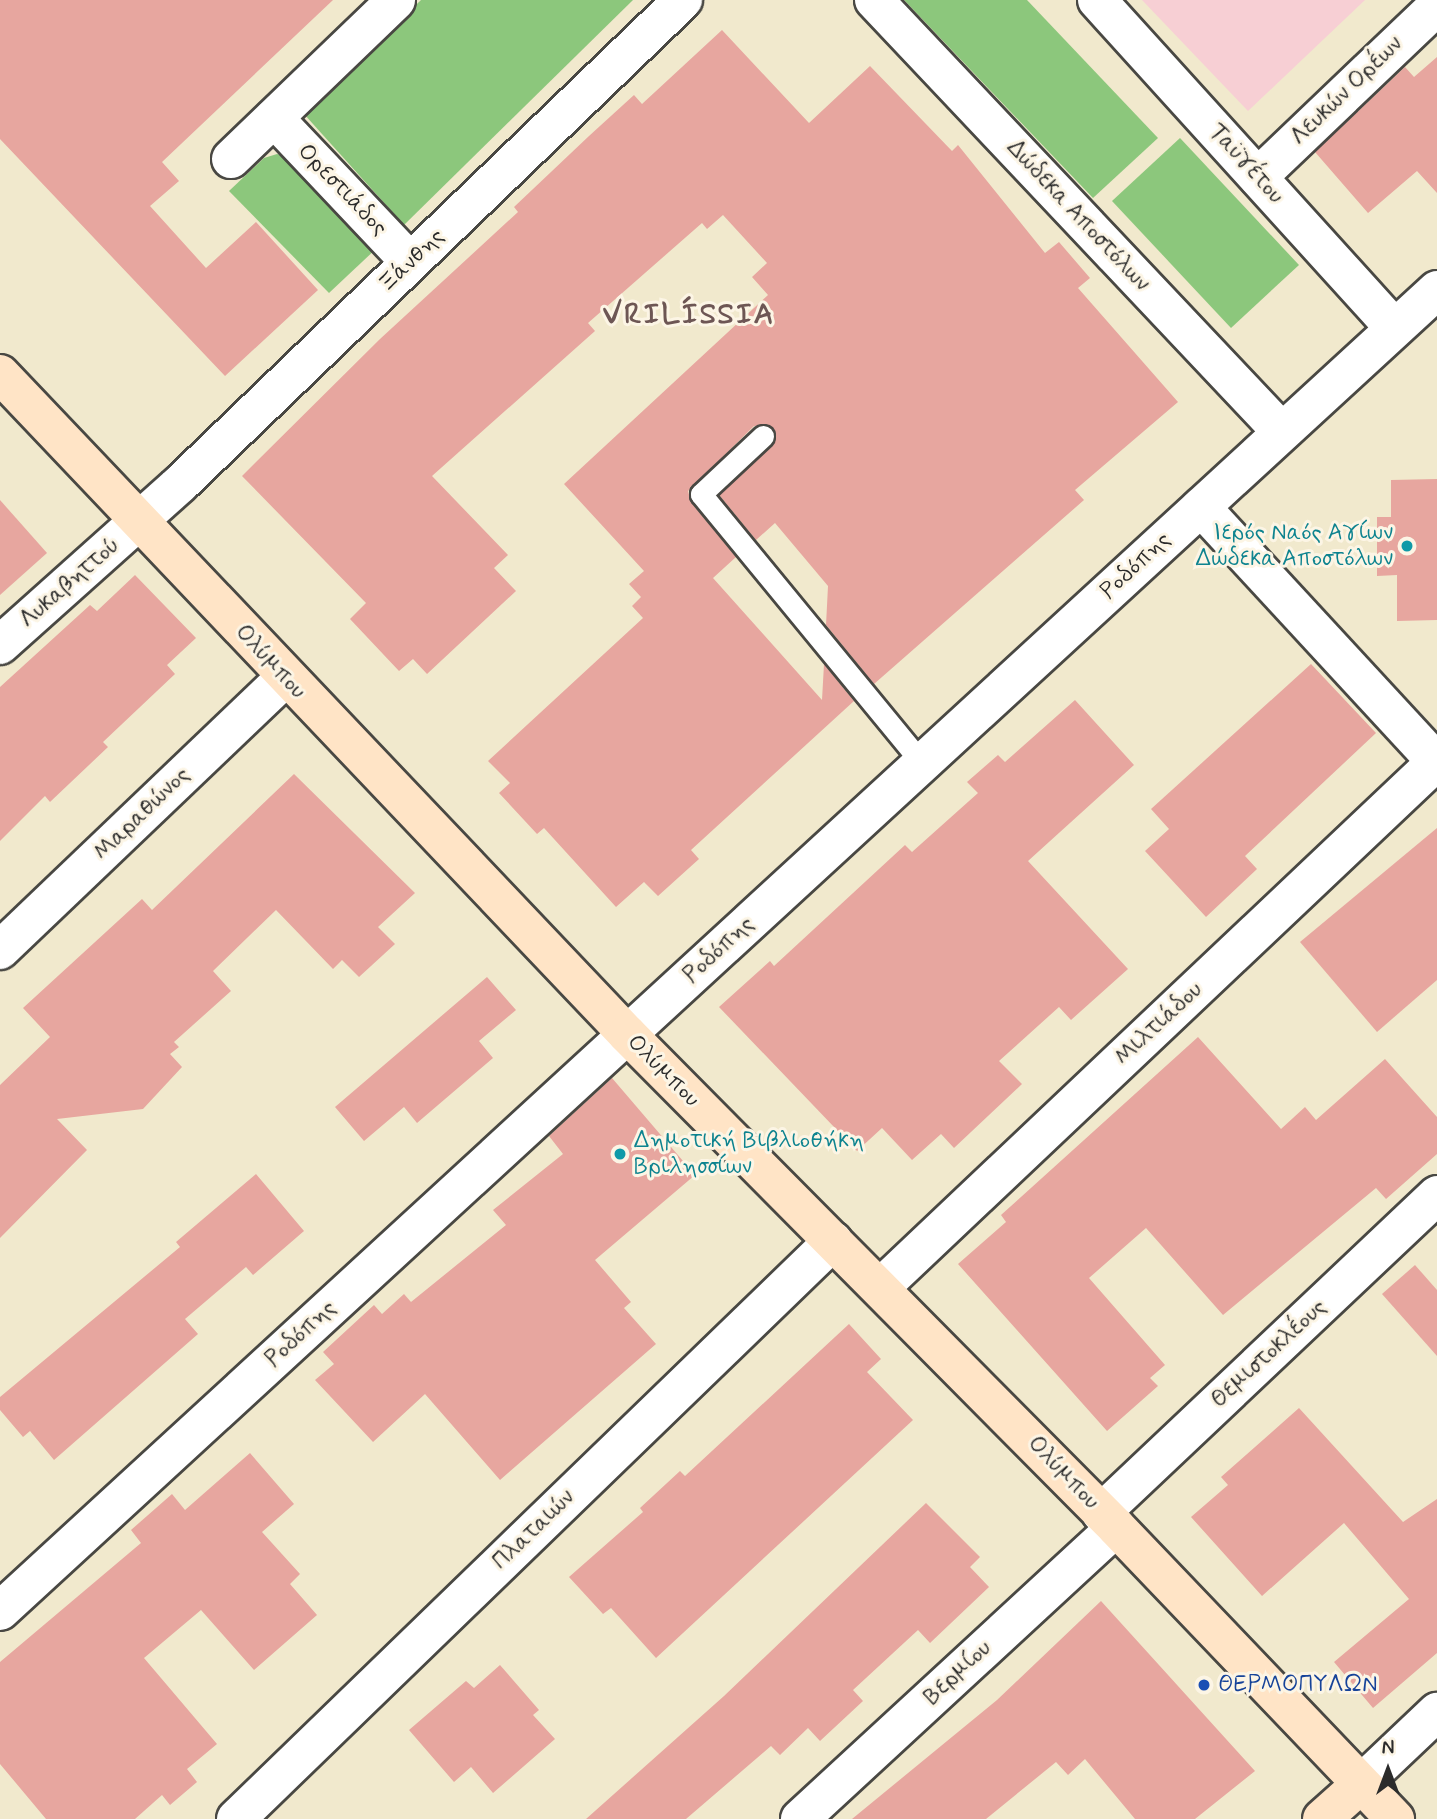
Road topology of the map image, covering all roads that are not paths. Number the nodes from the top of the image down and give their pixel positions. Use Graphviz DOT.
graph roads {
  1 [pos="396,0"];
  2 [pos="683,0"];
  3 [pos="874,0"];
  4 [pos="1097,0"];
  5 [pos="1437,6"];
  6 [pos="274,118"];
  7 [pos="231,159"];
  8 [pos="1258,177"];
  9 [pos="410,262"];
  10 [pos="1437,290"];
  11 [pos="1394,328"];
  12 [pos="3,383"];
  13 [pos="1282,432"];
  14 [pos="763,436"];
  15 [pos="1201,507"];
  16 [pos="140,522"];
  17 [pos="0,645"];
  18 [pos="285,678"];
  19 [pos="1437,761"];
  20 [pos="922,763"];
  21 [pos="0,950"];
  22 [pos="627,1034"];
  23 [pos="1437,1195"];
  24 [pos="833,1241"];
  25 [pos="881,1287"];
  26 [pos="1109,1520"];
  27 [pos="0,1611"];
  28 [pos="1437,1712"];
  29 [pos="1361,1784"];
  30 [pos="236,1819"];
  31 [pos="800,1819"];
  32 [pos="1322,1819"];
  33 [pos="1395,1819"];
  1 -- 6 [label="street"];
  2 -- 9 [label="street, Ξάνθης"];
  3 -- 13 [label="street, Δώδεκα Αποστόλων"];
  4 -- 8 [label="street, Ταϋγέτου"];
  5 -- 8 [label="street, Λευκών Ορέων"];
  6 -- 7 [label="street"];
  6 -- 9 [label="street, Ορεστιάδος"];
  8 -- 11 [label="street, Ταϋγέτου"];
  9 -- 16 [label="street, Ξάνθης"];
  10 -- 11 [label="street, Ροδόπης"];
  11 -- 13 [label="street, Ροδόπης"];
  12 -- 16 [label="street, Ολύμπου"];
  13 -- 15 [label="street, Ροδόπης"];
  14 -- 20 [label="lane"];
  15 -- 19 [label="street"];
  15 -- 20 [label="street, Ροδόπης"];
  16 -- 17 [label="street, Λυκαβηττού"];
  16 -- 18 [label="street, Ολύμπου"];
  18 -- 21 [label="street, Μαραθώνος"];
  18 -- 22 [label="street, Ολύμπου"];
  19 -- 25 [label="street, Μιλτιάδου"];
  20 -- 22 [label="street, Ροδόπης"];
  22 -- 24 [label="street, Ολύμπου"];
  22 -- 27 [label="street, Ροδόπης"];
  23 -- 26 [label="street, Θεμιστοκλέους"];
  24 -- 25 [label="street, Ολύμπου"];
  24 -- 30 [label="street, Πλαταιών"];
  25 -- 26 [label="street, Ολύμπου"];
  26 -- 29 [label="street, Ολύμπου"];
  26 -- 31 [label="street, Βερμίου"];
  28 -- 29 [label="street"];
  29 -- 32 [label="street"];
  29 -- 33 [label="street, Ολύμπου"];
}
